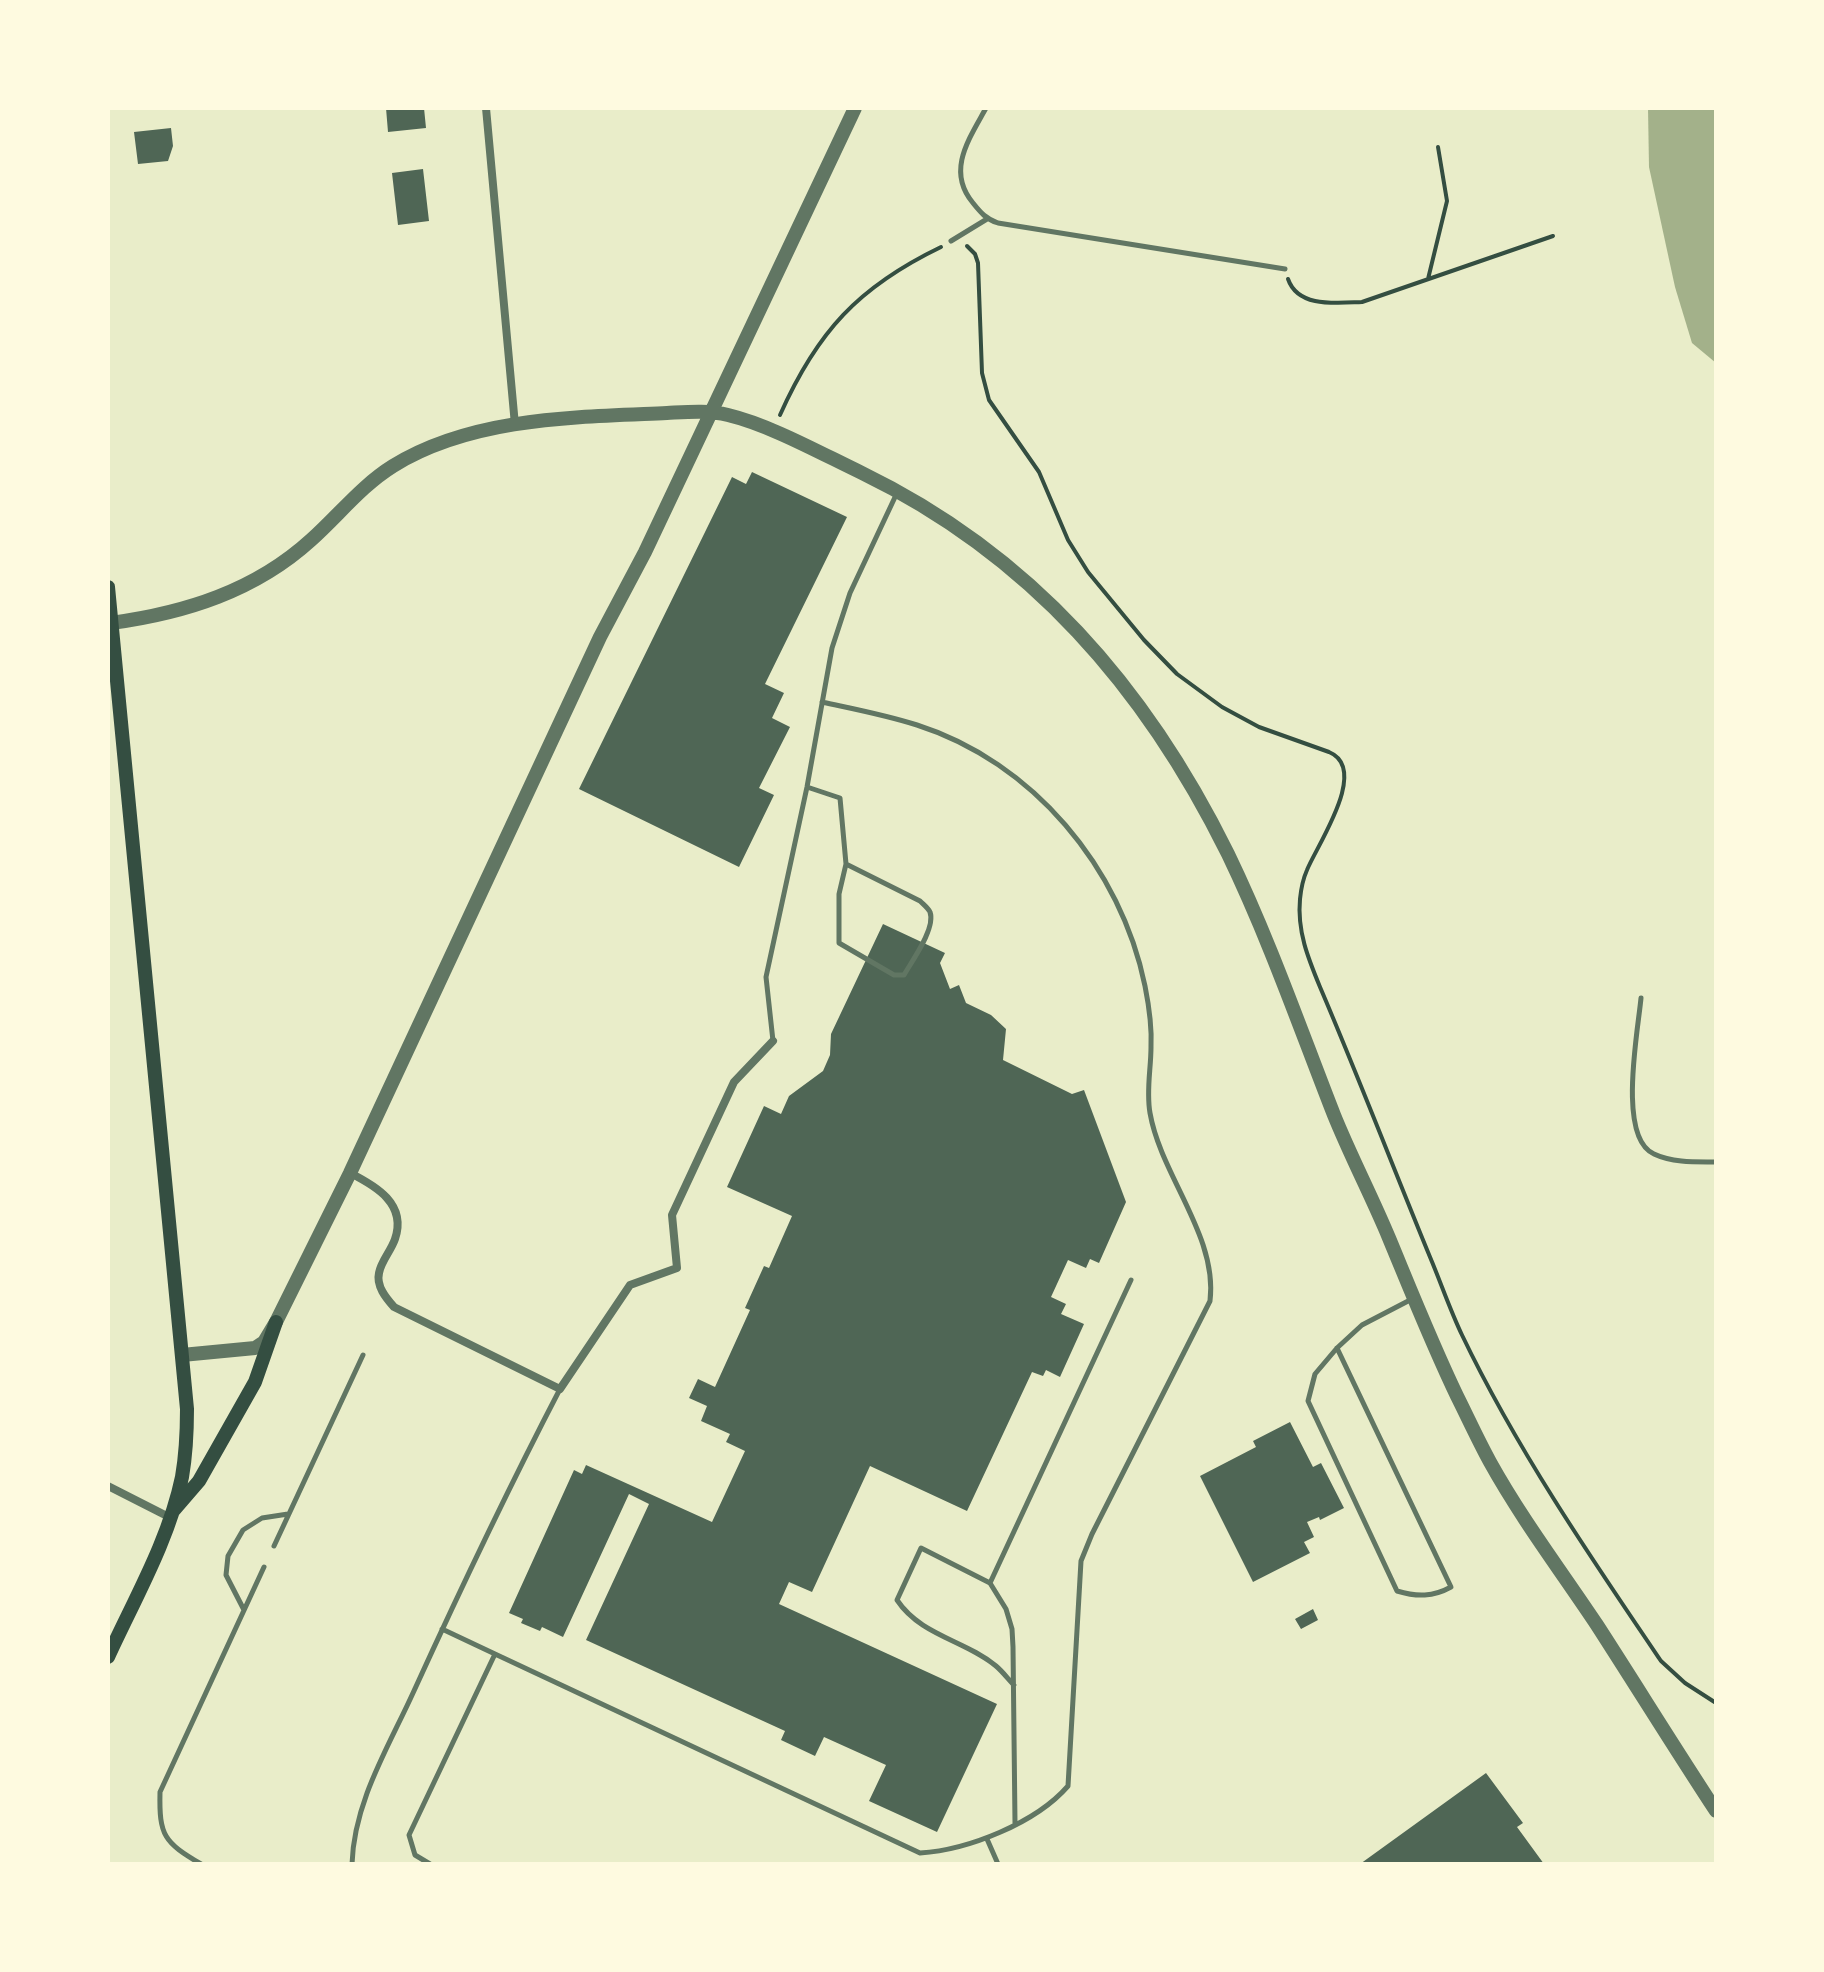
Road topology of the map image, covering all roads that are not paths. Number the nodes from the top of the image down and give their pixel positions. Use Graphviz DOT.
graph roads {
  1 [pos="486,108"];
  2 [pos="855,108"];
  3 [pos="986,108"];
  4 [pos="987,219"];
  5 [pos="951,241"];
  6 [pos="1285,269"];
  7 [pos="711,412"];
  8 [pos="515,425"];
  9 [pos="898,490"];
  10 [pos="108,587"];
  11 [pos="110,623"];
  12 [pos="822,702"];
  13 [pos="807,787"];
  14 [pos="846,864"];
  15 [pos="1641,998"];
  16 [pos="773,1041"];
  17 [pos="1716,1162"];
  18 [pos="350,1173"];
  19 [pos="1131,1280"];
  20 [pos="1413,1298"];
  21 [pos="276,1322"];
  22 [pos="1337,1348"];
  23 [pos="182,1355"];
  24 [pos="363,1355"];
  25 [pos="560,1389"];
  26 [pos="108,1486"];
  27 [pos="289,1514"];
  28 [pos="169,1517"];
  29 [pos="274,1546"];
  30 [pos="264,1567"];
  31 [pos="990,1583"];
  32 [pos="244,1610"];
  33 [pos="442,1629"];
  34 [pos="495,1654"];
  35 [pos="108,1657"];
  36 [pos="1014,1685"];
  37 [pos="1715,1807"];
  38 [pos="1015,1823"];
  39 [pos="987,1839"];
  40 [pos="201,1864"];
  41 [pos="352,1864"];
  42 [pos="430,1864"];
  43 [pos="998,1864"];
  1 -- 8 [label="street"];
  2 -- 7 [label="street"];
  3 -- 4 [label="lane"];
  4 -- 5 [label="lane"];
  4 -- 6 [label="lane"];
  7 -- 8 [label="street"];
  7 -- 9 [label="street"];
  7 -- 18 [label="street"];
  8 -- 11 [label="street"];
  9 -- 12 [label="lane"];
  9 -- 20 [label="street"];
  10 -- 11 [label="main road"];
  11 -- 23 [label="main road"];
  12 -- 13 [label="lane"];
  12 -- 38 [label="lane"];
  13 -- 14 [label="lane"];
  13 -- 16 [label="lane"];
  14 -- 14 [label="lane"];
  15 -- 17 [label="lane"];
  16 -- 25 [label="street"];
  18 -- 21 [label="street"];
  18 -- 25 [label="street"];
  19 -- 31 [label="lane"];
  20 -- 22 [label="lane"];
  20 -- 37 [label="street"];
  21 -- 23 [label="street"];
  21 -- 28 [label="main road"];
  22 -- 22 [label="lane"];
  23 -- 28 [label="main road"];
  24 -- 27 [label="lane"];
  25 -- 33 [label="lane"];
  26 -- 28 [label="street"];
  27 -- 29 [label="lane"];
  27 -- 32 [label="lane"];
  28 -- 35 [label="main road"];
  30 -- 32 [label="lane"];
  31 -- 36 [label="lane"];
  31 -- 36 [label="lane"];
  32 -- 40 [label="lane"];
  33 -- 34 [label="lane"];
  33 -- 41 [label="lane"];
  34 -- 39 [label="lane"];
  34 -- 42 [label="lane"];
  36 -- 38 [label="lane"];
  38 -- 39 [label="lane"];
  39 -- 43 [label="lane"];
}
